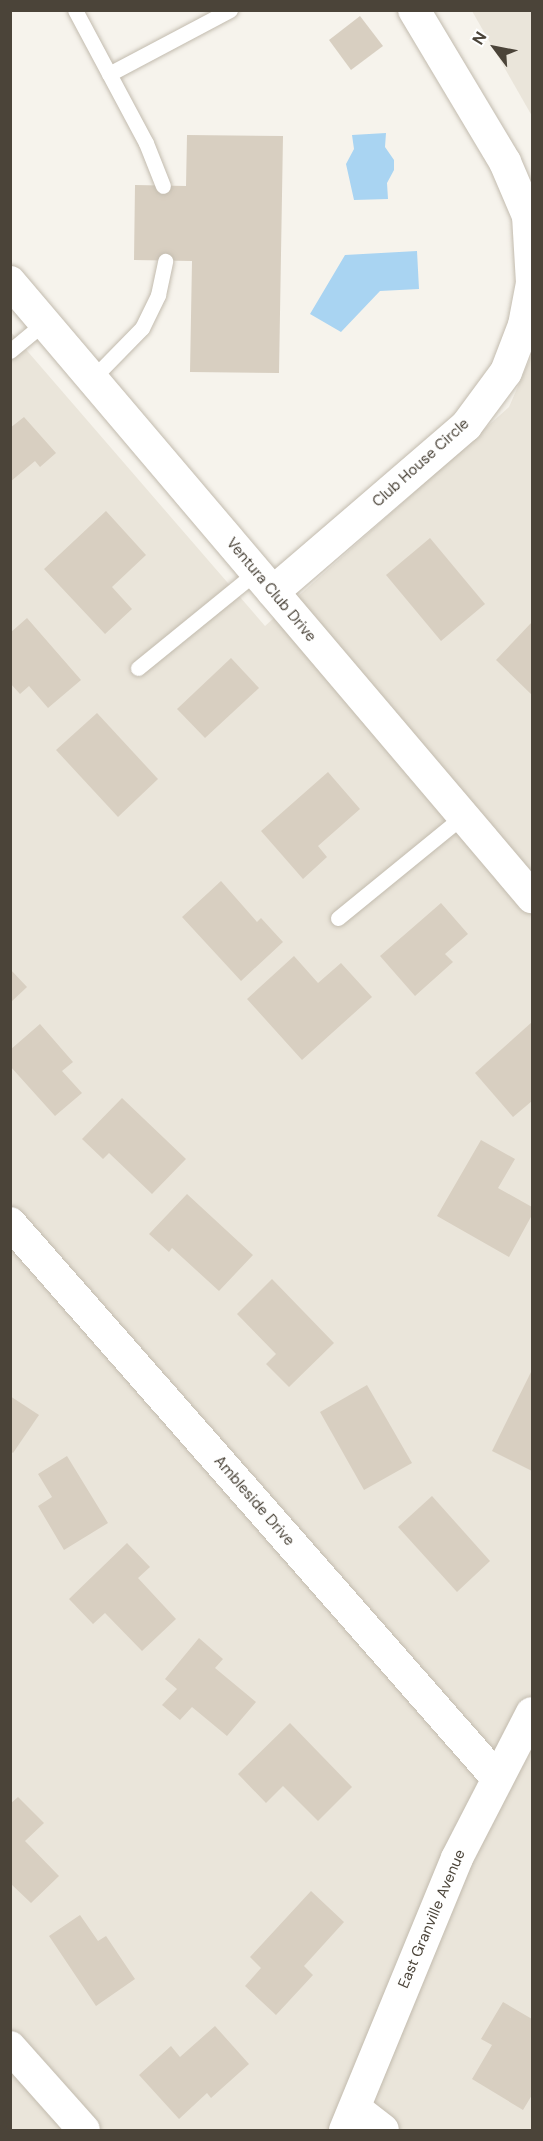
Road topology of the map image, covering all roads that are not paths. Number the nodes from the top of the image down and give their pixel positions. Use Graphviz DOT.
graph roads {
  1 [pos="75,10"];
  2 [pos="230,10"];
  3 [pos="414,10"];
  4 [pos="109,74"];
  5 [pos="163,186"];
  6 [pos="165,261"];
  7 [pos="10,282"];
  8 [pos="45,322"];
  9 [pos="10,351"];
  10 [pos="92,379"];
  11 [pos="264,582"];
  12 [pos="138,668"];
  13 [pos="463,816"];
  14 [pos="532,897"];
  15 [pos="338,918"];
  16 [pos="10,1224"];
  17 [pos="532,1713"];
  18 [pos="497,1778"];
  19 [pos="10,2047"];
  20 [pos="351,2120"];
  21 [pos="84,2130"];
  22 [pos="383,2130"];
  1 -- 4 [label="lane"];
  2 -- 4 [label="lane"];
  3 -- 11 [label="street, Club House Circle"];
  4 -- 5 [label="lane"];
  6 -- 10 [label="lane"];
  7 -- 8 [label="street, Ventura Club Drive"];
  8 -- 9 [label="lane"];
  8 -- 10 [label="street, Ventura Club Drive"];
  10 -- 11 [label="street, Ventura Club Drive"];
  11 -- 12 [label="lane"];
  11 -- 13 [label="street, Ventura Club Drive"];
  13 -- 14 [label="street, Ventura Club Drive"];
  13 -- 15 [label="lane"];
  16 -- 18 [label="street, Ambleside Drive"];
  17 -- 18 [label="street, East Granville Avenue"];
  18 -- 20 [label="street, East Granville Avenue"];
  19 -- 21 [label="street"];
  20 -- 22 [label="street"];
}
